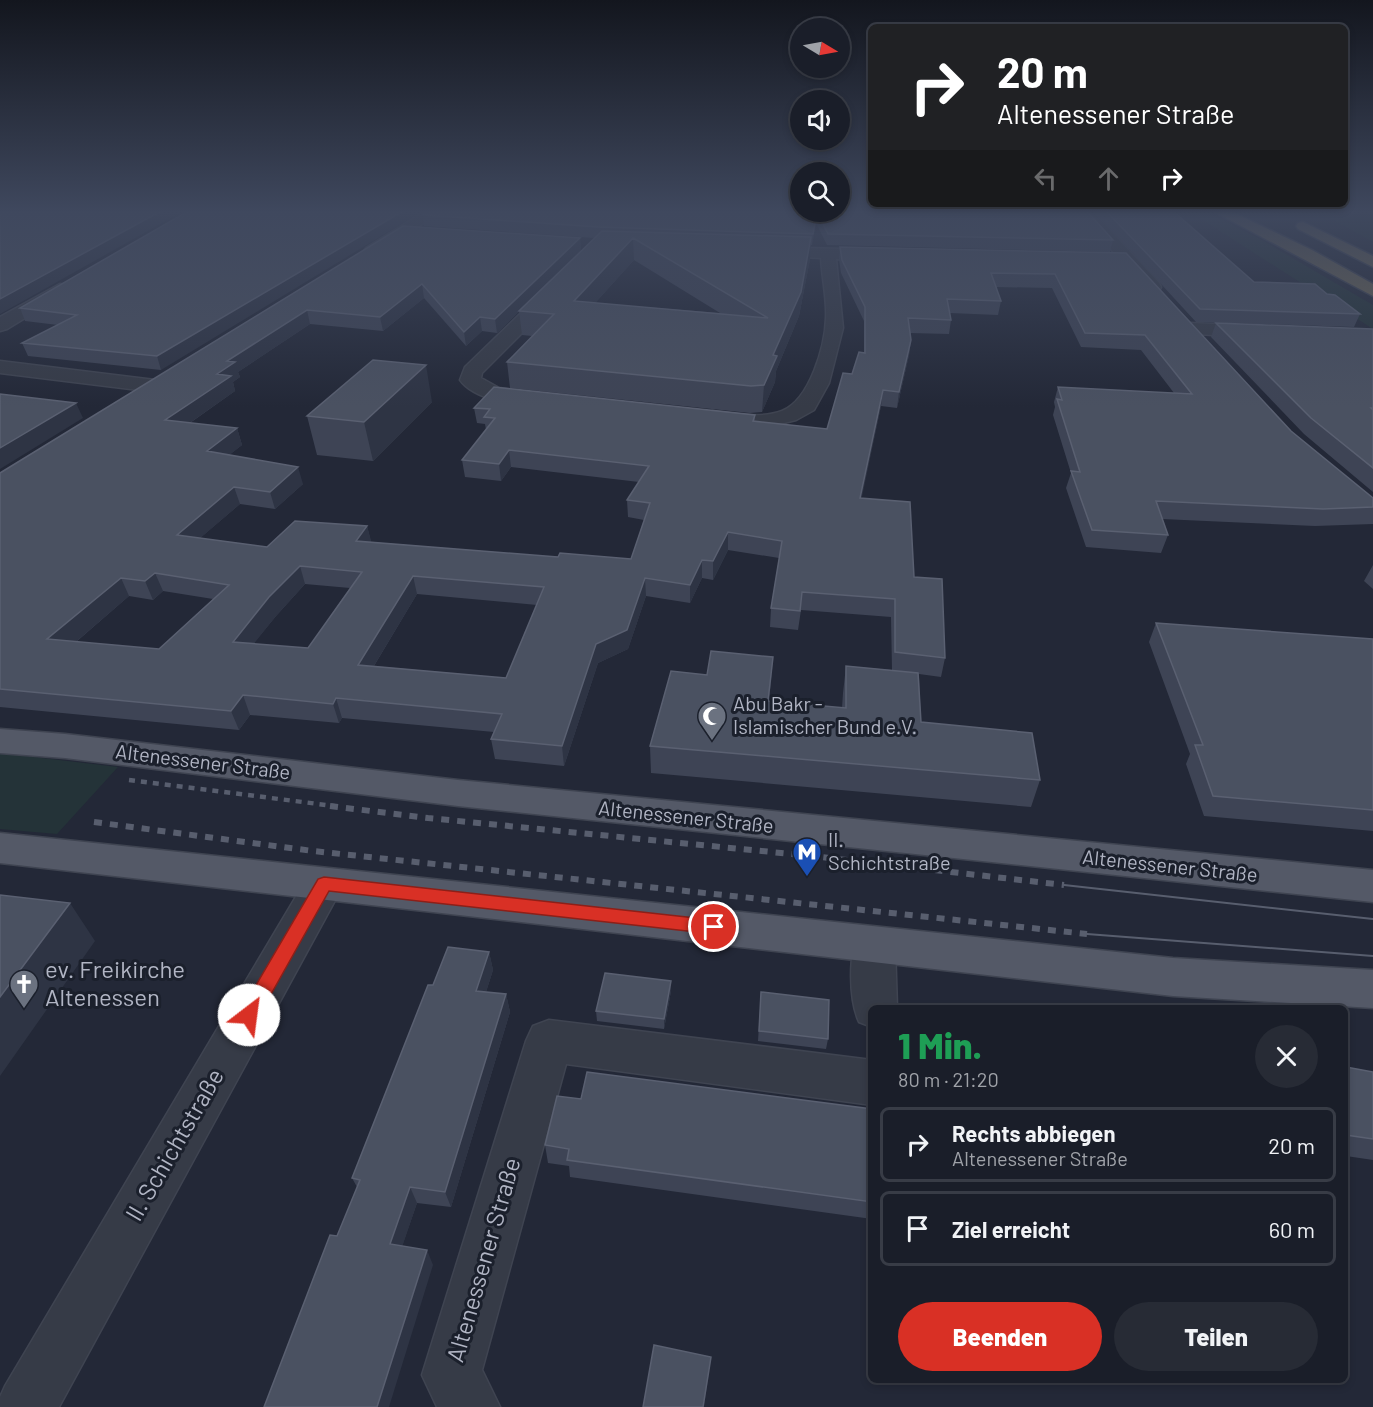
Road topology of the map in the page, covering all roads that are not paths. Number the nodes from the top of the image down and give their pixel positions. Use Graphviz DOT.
graph roads {
  1 [pos="569,275"];
  2 [pos="830,276"];
  3 [pos="1143,276"];
  4 [pos="1346,276"];
  5 [pos="75,280"];
  6 [pos="1373,291"];
  7 [pos="0,325"];
  8 [pos="1190,329"];
  9 [pos="1280,333"];
  10 [pos="1206,347"];
  11 [pos="0,367"];
  12 [pos="174,373"];
  13 [pos="154,386"];
  14 [pos="555,401"];
  15 [pos="126,404"];
  16 [pos="693,416"];
  17 [pos="0,741"];
  18 [pos="0,848"];
  19 [pos="324,884"];
  20 [pos="1373,886"];
  21 [pos="874,945"];
  22 [pos="1373,989"];
  23 [pos="875,1005"];
  24 [pos="868,1082"];
  25 [pos="26,1407"];
  26 [pos="470,1407"];
  1 -- 14 [label="street"];
  2 -- 16 [label="street"];
  3 -- 8 [label="street"];
  4 -- 6 [label="highway"];
  5 -- 7 [label="street"];
  8 -- 9 [label="street"];
  8 -- 10 [label="street"];
  11 -- 13 [label="street"];
  12 -- 13 [label="street"];
  13 -- 15 [label="street"];
  17 -- 20 [label="main road, Altenessener Straße"];
  18 -- 19 [label="main road"];
  19 -- 21 [label="main road"];
  19 -- 25 [label="street, II. Schichtstraße"];
  21 -- 22 [label="main road"];
  21 -- 23 [label="street"];
  24 -- 26 [label="street, Altenessener Straße"];
}
